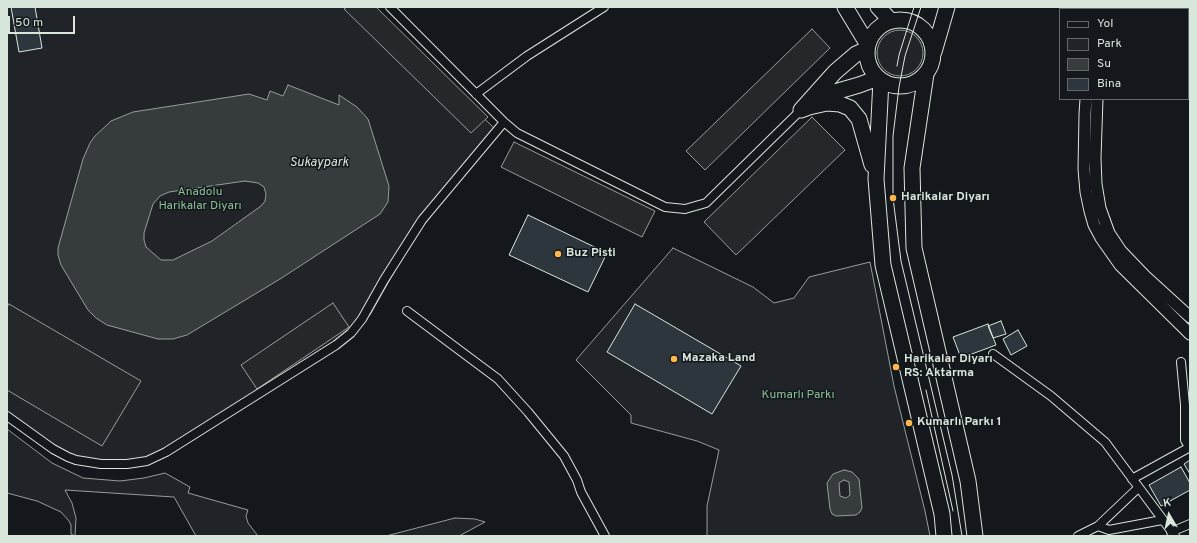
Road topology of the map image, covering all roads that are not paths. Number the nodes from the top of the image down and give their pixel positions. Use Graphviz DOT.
graph roads {
  1 [pos="390,7"];
  2 [pos="604,7"];
  3 [pos="845,7"];
  4 [pos="878,7"];
  5 [pos="947,7"];
  6 [pos="894,16"];
  7 [pos="868,47"];
  8 [pos="934,53"];
  9 [pos="926,74"];
  10 [pos="879,79"];
  11 [pos="476,94"];
  12 [pos="1086,100"];
  13 [pos="1097,100"];
  14 [pos="801,110"];
  15 [pos="504,122"];
  16 [pos="876,178"];
  17 [pos="407,311"];
  18 [pos="1190,317"];
  19 [pos="1190,334"];
  20 [pos="993,354"];
  21 [pos="1181,362"];
  22 [pos="7,416"];
  23 [pos="1189,447"];
  24 [pos="1132,479"];
  25 [pos="1138,488"];
  26 [pos="1162,520"];
  27 [pos="1190,524"];
  28 [pos="1098,526"];
  29 [pos="1173,534"];
  30 [pos="606,536"];
  31 [pos="944,536"];
  32 [pos="976,536"];
  33 [pos="1078,536"];
  1 -- 11 [label="street"];
  2 -- 11 [label="street"];
  3 -- 7 [label="highway"];
  4 -- 6 [label="highway"];
  5 -- 8 [label="highway"];
  6 -- 7 [label="highway"];
  6 -- 8 [label="highway"];
  7 -- 10 [label="highway"];
  7 -- 14 [label="highway"];
  8 -- 9 [label="highway"];
  9 -- 10 [label="highway"];
  9 -- 32 [label="highway"];
  10 -- 14 [label="highway"];
  10 -- 16 [label="highway"];
  11 -- 15 [label="street"];
  12 -- 19 [label="street"];
  13 -- 18 [label="street"];
  14 -- 15 [label="street"];
  14 -- 16 [label="highway"];
  15 -- 22 [label="street"];
  16 -- 31 [label="highway"];
  17 -- 30 [label="street"];
  20 -- 24 [label="street"];
  21 -- 23 [label="street"];
  23 -- 24 [label="street"];
  24 -- 25 [label="street"];
  25 -- 26 [label="street"];
  25 -- 28 [label="street"];
  26 -- 28 [label="street"];
  26 -- 29 [label="street"];
  27 -- 29 [label="street"];
  28 -- 33 [label="street"];
}
